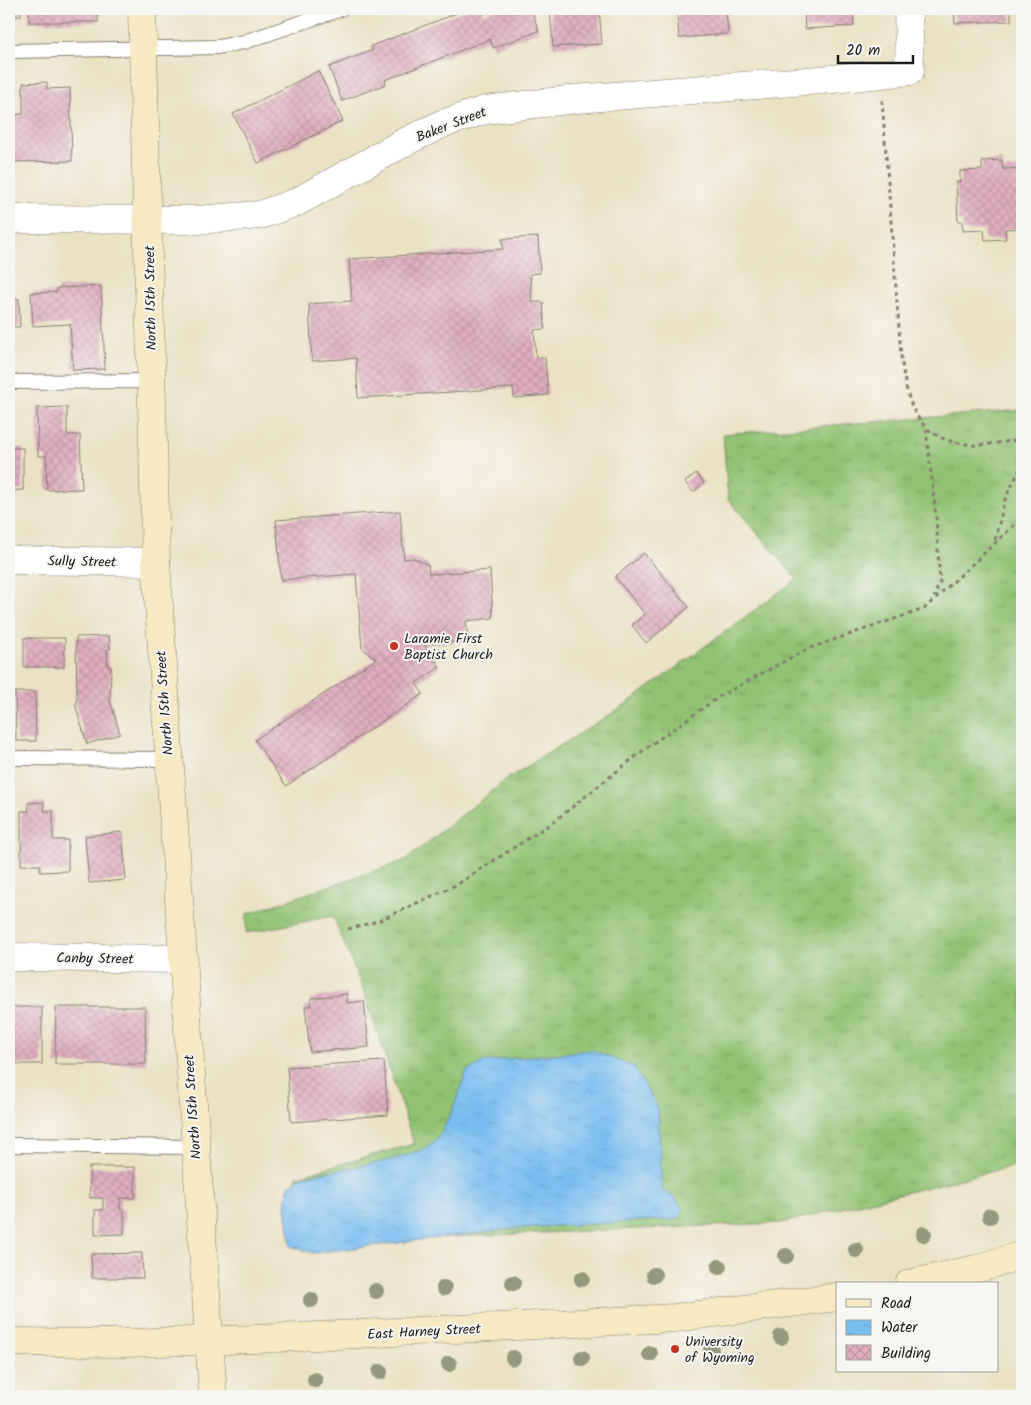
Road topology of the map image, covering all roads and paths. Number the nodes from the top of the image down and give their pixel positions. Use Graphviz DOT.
graph roads {
  1 [pos="142,9"];
  2 [pos="341,9"];
  3 [pos="908,9"];
  4 [pos="144,50"];
  5 [pos="9,51"];
  6 [pos="880,74"];
  7 [pos="9,219"];
  8 [pos="149,219"];
  9 [pos="151,381"];
  10 [pos="9,382"];
  11 [pos="926,429"];
  12 [pos="1022,440"];
  13 [pos="1022,465"];
  14 [pos="1022,518"];
  15 [pos="995,541"];
  16 [pos="9,560"];
  17 [pos="156,562"];
  18 [pos="933,600"];
  19 [pos="9,758"];
  20 [pos="168,759"];
  21 [pos="348,929"];
  22 [pos="9,957"];
  23 [pos="182,959"];
  24 [pos="9,1145"];
  25 [pos="195,1146"];
  26 [pos="1022,1255"];
  27 [pos="918,1282"];
  28 [pos="836,1297"];
  29 [pos="208,1340"];
  30 [pos="9,1342"];
  31 [pos="213,1396"];
  1 -- 4 [label="main road, North 15th Street"];
  2 -- 4 [label="lane"];
  3 -- 6 [label="street, Baker Street"];
  4 -- 5 [label="lane"];
  4 -- 8 [label="main road, North 15th Street"];
  6 -- 8 [label="street, Baker Street"];
  6 -- 11 [label="path"];
  7 -- 8 [label="street, Baker Street"];
  8 -- 9 [label="main road, North 15th Street"];
  9 -- 10 [label="lane"];
  9 -- 17 [label="main road, North 15th Street"];
  11 -- 12 [label="path"];
  11 -- 18 [label="path"];
  13 -- 15 [label="path"];
  14 -- 15 [label="path"];
  15 -- 18 [label="path"];
  16 -- 17 [label="street, Sully Street"];
  17 -- 20 [label="main road, North 15th Street"];
  18 -- 21 [label="path"];
  19 -- 20 [label="lane"];
  20 -- 23 [label="main road, North 15th Street"];
  22 -- 23 [label="street, Canby Street"];
  23 -- 25 [label="main road, North 15th Street"];
  24 -- 25 [label="lane"];
  25 -- 29 [label="main road, North 15th Street"];
  26 -- 27 [label="main road"];
  28 -- 29 [label="main road, East Harney Street"];
  29 -- 30 [label="main road, East Harney Street"];
  29 -- 31 [label="main road, North 15th Street"];
}
